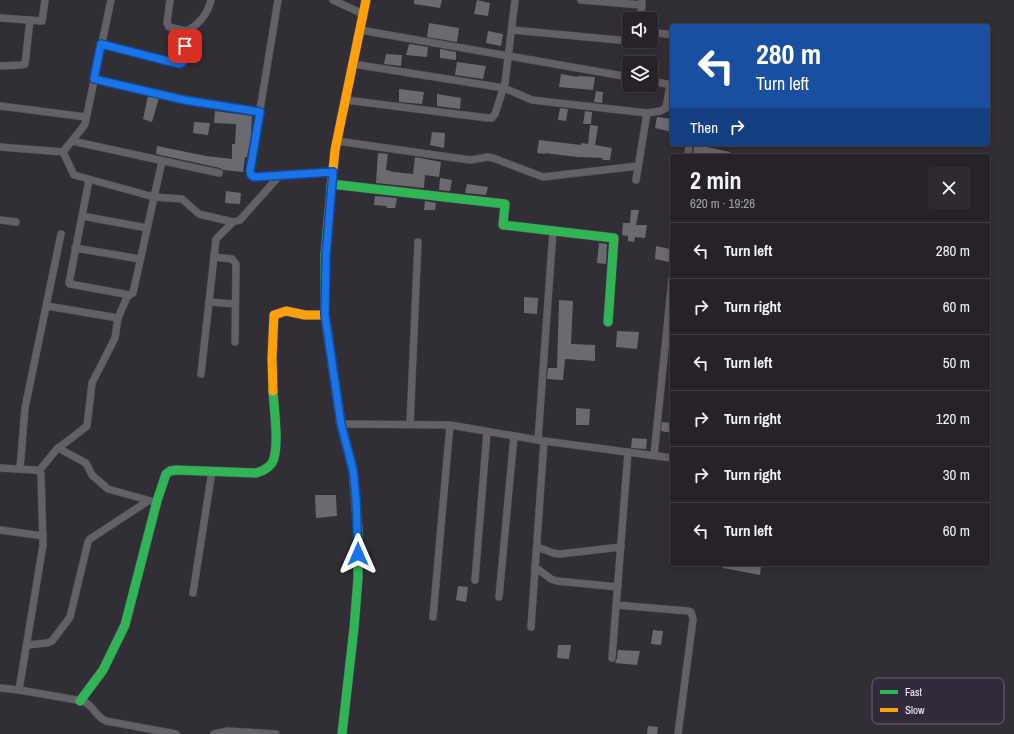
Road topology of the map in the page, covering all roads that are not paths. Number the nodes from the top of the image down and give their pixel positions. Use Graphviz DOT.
graph roads {
  1 [pos="45,0"];
  2 [pos="111,0"];
  3 [pos="170,0"];
  4 [pos="211,0"];
  5 [pos="278,0"];
  6 [pos="332,0"];
  7 [pos="366,0"];
  8 [pos="515,0"];
  9 [pos="586,0"];
  10 [pos="642,3"];
  11 [pos="363,14"];
  12 [pos="0,18"];
  13 [pos="30,20"];
  14 [pos="360,30"];
  15 [pos="512,30"];
  16 [pos="186,31"];
  17 [pos="658,33"];
  18 [pos="670,35"];
  19 [pos="622,40"];
  20 [pos="101,44"];
  21 [pos="509,56"];
  22 [pos="353,64"];
  23 [pos="0,66"];
  24 [pos="622,76"];
  25 [pos="94,79"];
  26 [pos="658,82"];
  27 [pos="670,85"];
  28 [pos="504,88"];
  29 [pos="670,90"];
  30 [pos="346,100"];
  31 [pos="0,106"];
  32 [pos="260,112"];
  33 [pos="647,114"];
  34 [pos="86,117"];
  35 [pos="72,141"];
  36 [pos="337,142"];
  37 [pos="0,146"];
  38 [pos="63,152"];
  39 [pos="162,160"];
  40 [pos="638,166"];
  41 [pos="333,172"];
  42 [pos="219,173"];
  43 [pos="280,175"];
  44 [pos="89,180"];
  45 [pos="636,180"];
  46 [pos="331,184"];
  47 [pos="154,197"];
  48 [pos="82,216"];
  49 [pos="0,220"];
  50 [pos="16,222"];
  51 [pos="233,222"];
  52 [pos="147,228"];
  53 [pos="553,231"];
  54 [pos="61,234"];
  55 [pos="418,242"];
  56 [pos="75,248"];
  57 [pos="214,258"];
  58 [pos="140,259"];
  59 [pos="128,295"];
  60 [pos="670,299"];
  61 [pos="209,302"];
  62 [pos="235,304"];
  63 [pos="47,306"];
  64 [pos="325,315"];
  65 [pos="118,318"];
  66 [pos="608,322"];
  67 [pos="235,342"];
  68 [pos="201,374"];
  69 [pos="341,424"];
  70 [pos="410,424"];
  71 [pos="450,425"];
  72 [pos="487,432"];
  73 [pos="514,436"];
  74 [pos="541,441"];
  75 [pos="58,448"];
  76 [pos="628,452"];
  77 [pos="654,455"];
  78 [pos="670,458"];
  79 [pos="0,468"];
  80 [pos="20,469"];
  81 [pos="39,471"];
  82 [pos="212,471"];
  83 [pos="153,501"];
  84 [pos="0,530"];
  85 [pos="43,536"];
  86 [pos="536,547"];
  87 [pos="621,547"];
  88 [pos="535,567"];
  89 [pos="475,580"];
  90 [pos="618,587"];
  91 [pos="193,593"];
  92 [pos="500,596"];
  93 [pos="616,605"];
  94 [pos="433,617"];
  95 [pos="531,627"];
  96 [pos="27,645"];
  97 [pos="612,658"];
  98 [pos="0,688"];
  99 [pos="19,690"];
  100 [pos="80,701"];
  101 [pos="176,734"];
  102 [pos="217,734"];
  103 [pos="261,734"];
  104 [pos="276,734"];
  105 [pos="342,734"];
  106 [pos="678,734"];
  1 -- 13 [label="street"];
  2 -- 20 [label="street"];
  3 -- 16 [label="street"];
  4 -- 16 [label="street"];
  5 -- 32 [label="street"];
  6 -- 11 [label="street"];
  7 -- 11 [label="street"];
  8 -- 15 [label="street"];
  9 -- 10 [label="street"];
  11 -- 14 [label="street"];
  12 -- 13 [label="street"];
  13 -- 23 [label="street"];
  14 -- 21 [label="street"];
  14 -- 22 [label="street"];
  15 -- 19 [label="street"];
  15 -- 21 [label="street"];
  16 -- 20 [label="street"];
  17 -- 18 [label="street"];
  20 -- 25 [label="street"];
  21 -- 24 [label="street"];
  21 -- 28 [label="street"];
  22 -- 28 [label="street"];
  22 -- 30 [label="street"];
  25 -- 32 [label="street"];
  25 -- 34 [label="street"];
  26 -- 27 [label="street"];
  28 -- 30 [label="street"];
  28 -- 33 [label="street"];
  29 -- 33 [label="street"];
  30 -- 36 [label="street"];
  31 -- 34 [label="street"];
  32 -- 43 [label="street"];
  33 -- 40 [label="street"];
  34 -- 35 [label="street"];
  35 -- 38 [label="street"];
  35 -- 39 [label="street"];
  36 -- 40 [label="street"];
  36 -- 41 [label="street"];
  37 -- 38 [label="street"];
  38 -- 44 [label="street"];
  39 -- 42 [label="street"];
  39 -- 47 [label="street"];
  40 -- 45 [label="street"];
  41 -- 43 [label="street"];
  41 -- 46 [label="street"];
  43 -- 51 [label="street"];
  44 -- 47 [label="street"];
  44 -- 48 [label="street"];
  46 -- 53 [label="street"];
  46 -- 64 [label="street"];
  47 -- 51 [label="street"];
  47 -- 52 [label="street"];
  48 -- 52 [label="street"];
  48 -- 56 [label="street"];
  49 -- 50 [label="street"];
  51 -- 57 [label="street"];
  52 -- 58 [label="street"];
  53 -- 66 [label="street"];
  53 -- 74 [label="street"];
  54 -- 63 [label="street"];
  55 -- 70 [label="street"];
  56 -- 58 [label="street"];
  56 -- 59 [label="street"];
  57 -- 61 [label="street"];
  57 -- 62 [label="street"];
  58 -- 59 [label="street"];
  59 -- 65 [label="street"];
  60 -- 77 [label="street"];
  61 -- 62 [label="street"];
  61 -- 68 [label="street"];
  62 -- 67 [label="street"];
  63 -- 65 [label="street"];
  63 -- 80 [label="street"];
  64 -- 69 [label="street"];
  64 -- 82 [label="street"];
  65 -- 75 [label="street"];
  69 -- 70 [label="street"];
  69 -- 105 [label="street"];
  70 -- 71 [label="street"];
  71 -- 72 [label="street"];
  71 -- 94 [label="street"];
  72 -- 73 [label="street"];
  72 -- 89 [label="street"];
  73 -- 74 [label="street"];
  73 -- 92 [label="street"];
  74 -- 76 [label="street"];
  74 -- 86 [label="street"];
  75 -- 81 [label="street"];
  75 -- 83 [label="street"];
  76 -- 77 [label="street"];
  76 -- 87 [label="street"];
  77 -- 78 [label="street"];
  79 -- 80 [label="street"];
  80 -- 81 [label="street"];
  81 -- 85 [label="street"];
  82 -- 83 [label="street"];
  82 -- 91 [label="street"];
  83 -- 96 [label="street"];
  83 -- 100 [label="street"];
  84 -- 85 [label="street"];
  85 -- 96 [label="street"];
  86 -- 87 [label="street"];
  86 -- 88 [label="street"];
  87 -- 90 [label="street"];
  88 -- 90 [label="street"];
  88 -- 95 [label="street"];
  90 -- 93 [label="street"];
  93 -- 97 [label="street"];
  93 -- 106 [label="street"];
  96 -- 99 [label="street"];
  98 -- 99 [label="street"];
  99 -- 100 [label="street"];
  100 -- 101 [label="street"];
  102 -- 103 [label="street"];
  103 -- 104 [label="street"];
}
